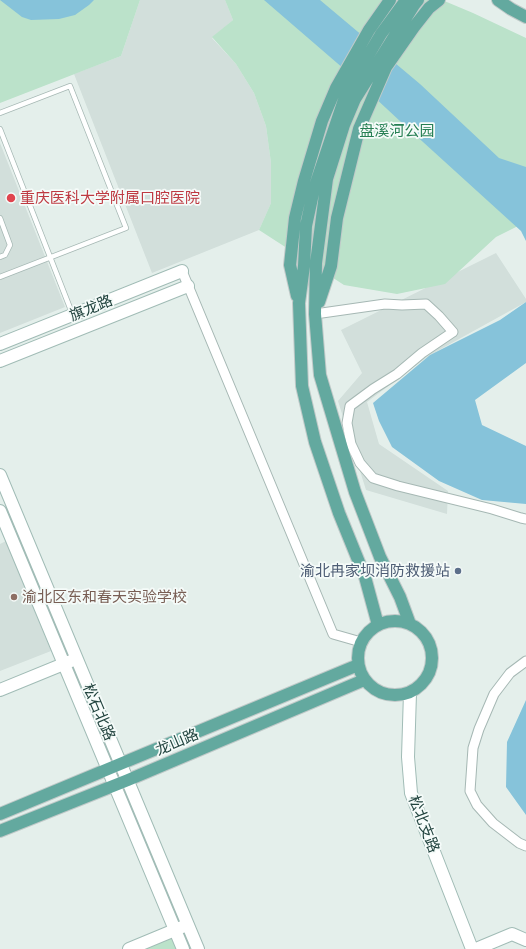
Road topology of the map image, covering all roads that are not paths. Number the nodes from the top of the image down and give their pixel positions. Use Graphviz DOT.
graph roads {
  1 [pos="390,0"];
  2 [pos="439,0"];
  3 [pos="491,0"];
  4 [pos="498,0"];
  5 [pos="412,2"];
  6 [pos="511,9"];
  7 [pos="526,17"];
  8 [pos="0,113"];
  9 [pos="340,124"];
  10 [pos="0,129"];
  11 [pos="0,218"];
  12 [pos="0,257"];
  13 [pos="50,258"];
  14 [pos="182,271"];
  15 [pos="0,277"];
  16 [pos="188,286"];
  17 [pos="299,303"];
  18 [pos="315,314"];
  19 [pos="73,315"];
  20 [pos="0,344"];
  21 [pos="0,361"];
  22 [pos="0,475"];
  23 [pos="0,511"];
  24 [pos="526,519"];
  25 [pos="410,624"];
  26 [pos="378,625"];
  27 [pos="362,642"];
  28 [pos="77,658"];
  29 [pos="526,661"];
  30 [pos="64,664"];
  31 [pos="358,664"];
  32 [pos="364,680"];
  33 [pos="0,690"];
  34 [pos="410,693"];
  35 [pos="121,764"];
  36 [pos="108,769"];
  37 [pos="128,780"];
  38 [pos="115,786"];
  39 [pos="0,814"];
  40 [pos="0,831"];
  41 [pos="526,846"];
  42 [pos="188,925"];
  43 [pos="175,930"];
  44 [pos="526,940"];
  45 [pos="129,949"];
  46 [pos="183,949"];
  47 [pos="198,949"];
  48 [pos="472,949"];
  49 [pos="476,949"];
  1 -- 17 [label="main road"];
  2 -- 18 [label="main road"];
  3 -- 6 [label="main road"];
  4 -- 6 [label="main road"];
  5 -- 9 [label="main road"];
  6 -- 7 [label="main road"];
  8 -- 13 [label="lane"];
  9 -- 17 [label="main road"];
  9 -- 18 [label="main road"];
  10 -- 13 [label="lane"];
  11 -- 12 [label="lane"];
  13 -- 15 [label="lane"];
  13 -- 19 [label="lane"];
  14 -- 16 [label="street"];
  14 -- 19 [label="main road, 旗龙路"];
  16 -- 21 [label="main road"];
  16 -- 27 [label="street"];
  17 -- 26 [label="main road"];
  18 -- 24 [label="street"];
  18 -- 25 [label="main road"];
  19 -- 20 [label="main road, 旗龙路"];
  22 -- 28 [label="main road, 松石北路"];
  23 -- 30 [label="main road, 松石北路"];
  25 -- 26 [label="main road"];
  25 -- 34 [label="main road"];
  26 -- 27 [label="main road"];
  27 -- 31 [label="main road"];
  28 -- 30 [label="main road"];
  28 -- 35 [label="main road, 松石北路"];
  29 -- 41 [label="street"];
  30 -- 33 [label="main road"];
  30 -- 36 [label="main road, 松石北路"];
  31 -- 32 [label="main road"];
  31 -- 35 [label="main road, 龙山路"];
  32 -- 34 [label="main road"];
  32 -- 37 [label="main road, 龙山路"];
  34 -- 48 [label="main road, 松北支路"];
  35 -- 36 [label="main road, 龙山路"];
  35 -- 37 [label="main road, 松石北路"];
  36 -- 38 [label="main road, 松石北路"];
  36 -- 39 [label="main road, 龙山路"];
  37 -- 38 [label="main road, 龙山路"];
  37 -- 42 [label="main road, 松石北路"];
  38 -- 40 [label="main road, 龙山路"];
  38 -- 43 [label="main road, 松石北路"];
  42 -- 43 [label="main road"];
  42 -- 47 [label="main road, 松石北路"];
  43 -- 45 [label="main road"];
  43 -- 46 [label="main road, 松石北路"];
  44 -- 49 [label="main road"];
}
